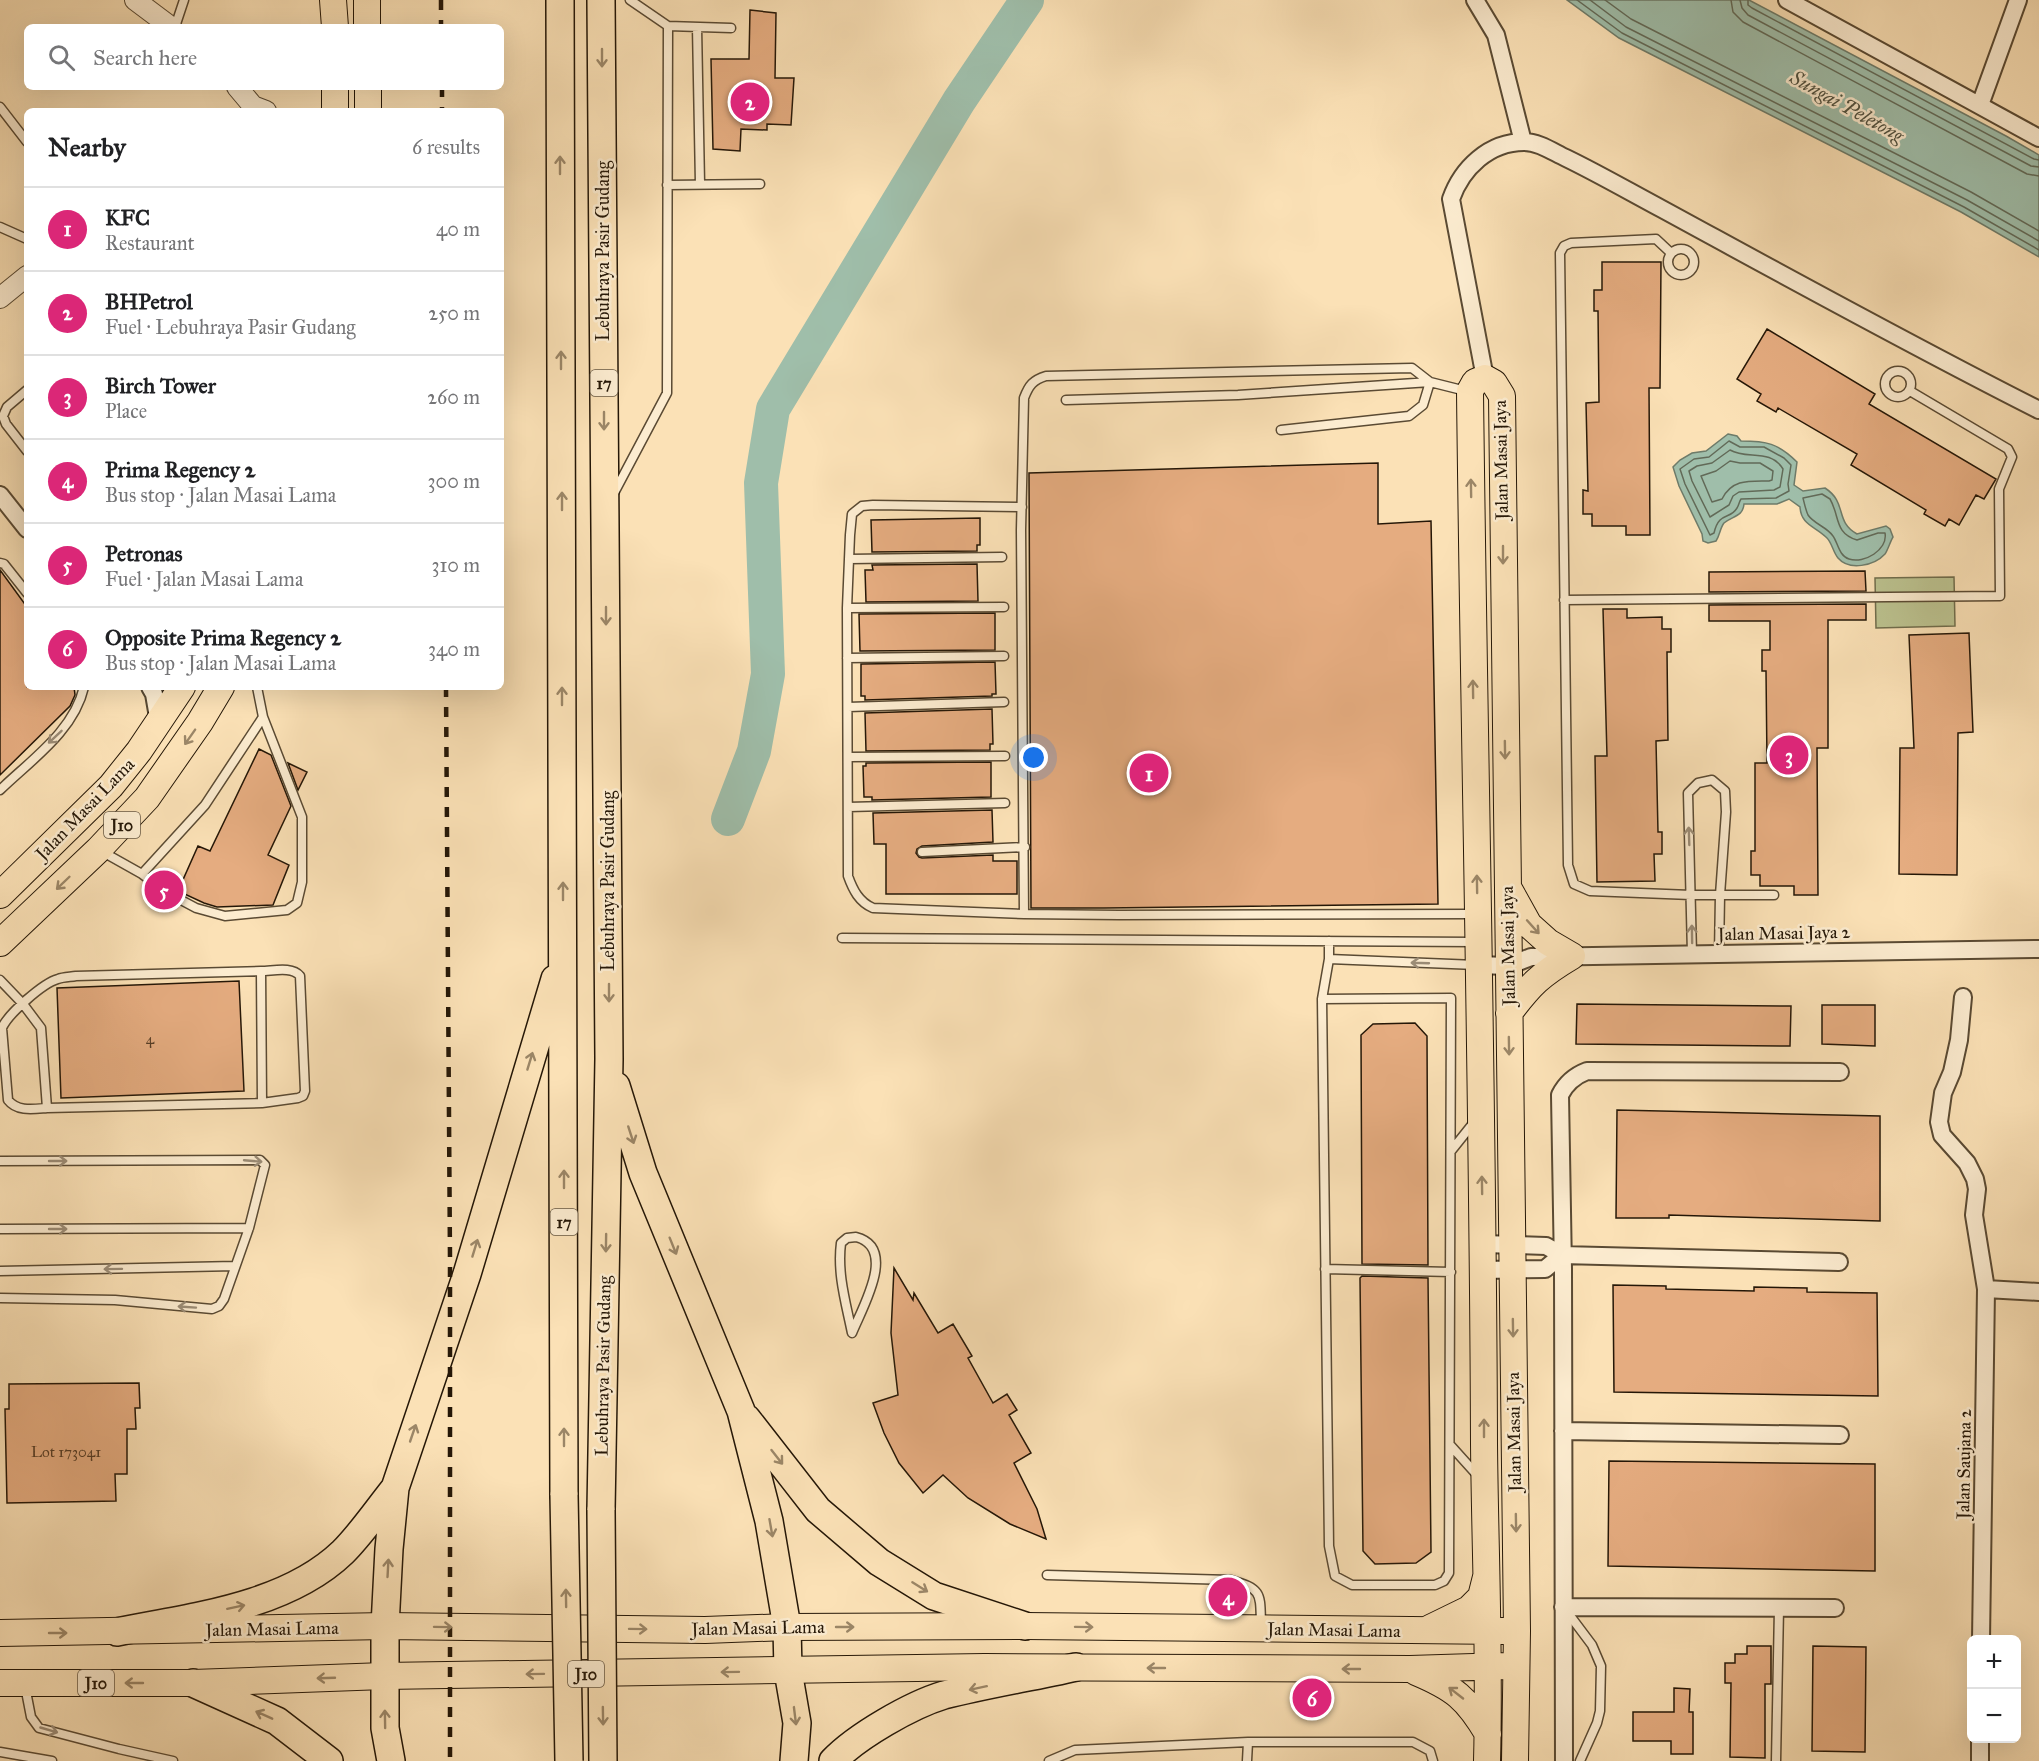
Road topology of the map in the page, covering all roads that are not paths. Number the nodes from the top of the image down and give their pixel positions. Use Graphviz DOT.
graph roads {
  1 [pos="135,0"];
  2 [pos="184,0"];
  3 [pos="333,0"];
  4 [pos="367,0"];
  5 [pos="560,0"];
  6 [pos="601,0"];
  7 [pos="630,0"];
  8 [pos="1475,0"];
  9 [pos="1787,0"];
  10 [pos="2018,0"];
  11 [pos="167,24"];
  12 [pos="177,24"];
  13 [pos="335,24"];
  14 [pos="367,24"];
  15 [pos="668,26"];
  16 [pos="697,27"];
  17 [pos="731,28"];
  18 [pos="240,90"];
  19 [pos="335,90"];
  20 [pos="368,90"];
  21 [pos="1980,105"];
  22 [pos="0,107"];
  23 [pos="255,108"];
  24 [pos="335,108"];
  25 [pos="368,108"];
  26 [pos="24,138"];
  27 [pos="2039,138"];
  28 [pos="1522,142"];
  29 [pos="760,183"];
  30 [pos="700,184"];
  31 [pos="667,185"];
  32 [pos="0,227"];
  33 [pos="24,238"];
  34 [pos="1671,253"];
  35 [pos="24,278"];
  36 [pos="0,298"];
  37 [pos="1430,382"];
  38 [pos="1477,385"];
  39 [pos="1910,391"];
  40 [pos="24,393"];
  41 [pos="1066,400"];
  42 [pos="2039,410"];
  43 [pos="1281,430"];
  44 [pos="24,447"];
  45 [pos="0,495"];
  46 [pos="1022,507"];
  47 [pos="605,511"];
  48 [pos="24,525"];
  49 [pos="1021,557"];
  50 [pos="849,560"];
  51 [pos="0,562"];
  52 [pos="24,589"];
  53 [pos="1564,600"];
  54 [pos="1012,607"];
  55 [pos="847,608"];
  56 [pos="1012,655"];
  57 [pos="847,658"];
  58 [pos="83,690"];
  59 [pos="152,690"];
  60 [pos="180,690"];
  61 [pos="219,690"];
  62 [pos="258,690"];
  63 [pos="1013,702"];
  64 [pos="848,707"];
  65 [pos="263,717"];
  66 [pos="159,723"];
  67 [pos="1014,756"];
  68 [pos="848,757"];
  69 [pos="0,790"];
  70 [pos="1024,802"];
  71 [pos="848,807"];
  72 [pos="1025,847"];
  73 [pos="98,850"];
  74 [pos="922,852"];
  75 [pos="142,874"];
  76 [pos="1507,886"];
  77 [pos="0,895"];
  78 [pos="1691,895"];
  79 [pos="1774,895"];
  80 [pos="1720,896"];
  81 [pos="1024,914"];
  82 [pos="1477,914"];
  83 [pos="842,938"];
  84 [pos="1329,941"];
  85 [pos="0,943"];
  86 [pos="564,949"];
  87 [pos="2039,949"];
  88 [pos="1478,954"];
  89 [pos="1692,954"];
  90 [pos="1719,954"];
  91 [pos="1516,955"];
  92 [pos="1572,956"];
  93 [pos="1329,959"];
  94 [pos="261,971"];
  95 [pos="0,980"];
  96 [pos="1963,997"];
  97 [pos="1322,999"];
  98 [pos="23,1004"];
  99 [pos="1509,1013"];
  100 [pos="609,1059"];
  101 [pos="1840,1072"];
  102 [pos="262,1103"];
  103 [pos="47,1108"];
  104 [pos="1481,1114"];
  105 [pos="1451,1151"];
  106 [pos="0,1161"];
  107 [pos="249,1228"];
  108 [pos="0,1229"];
  109 [pos="1483,1244"];
  110 [pos="1562,1255"];
  111 [pos="1513,1257"];
  112 [pos="1839,1262"];
  113 [pos="234,1266"];
  114 [pos="1325,1269"];
  115 [pos="1483,1270"];
  116 [pos="0,1271"];
  117 [pos="1451,1272"];
  118 [pos="1986,1289"];
  119 [pos="2039,1292"];
  120 [pos="0,1298"];
  121 [pos="852,1334"];
  122 [pos="741,1411"];
  123 [pos="1563,1431"];
  124 [pos="1840,1435"];
  125 [pos="1450,1446"];
  126 [pos="1484,1482"];
  127 [pos="395,1488"];
  128 [pos="1487,1571"];
  129 [pos="1047,1575"];
  130 [pos="1563,1607"];
  131 [pos="1779,1608"];
  132 [pos="1835,1608"];
  133 [pos="385,1626"];
  134 [pos="1025,1626"];
  135 [pos="787,1627"];
  136 [pos="1261,1629"];
  137 [pos="1424,1630"];
  138 [pos="1517,1631"];
  139 [pos="117,1632"];
  140 [pos="1488,1632"];
  141 [pos="0,1633"];
  142 [pos="1981,1635"];
  143 [pos="1515,1666"];
  144 [pos="1076,1667"];
  145 [pos="1488,1667"];
  146 [pos="1410,1669"];
  147 [pos="788,1671"];
  148 [pos="384,1676"];
  149 [pos="12,1683"];
  150 [pos="193,1683"];
  151 [pos="1488,1735"];
  152 [pos="1248,1742"];
  153 [pos="1980,1743"];
  154 [pos="0,1752"];
  155 [pos="52,1761"];
  156 [pos="173,1761"];
  157 [pos="329,1761"];
  158 [pos="391,1761"];
  159 [pos="569,1761"];
  160 [pos="603,1761"];
  161 [pos="794,1761"];
  162 [pos="833,1761"];
  163 [pos="1049,1761"];
  164 [pos="1247,1761"];
  165 [pos="1433,1761"];
  166 [pos="1487,1761"];
  167 [pos="1515,1761"];
  168 [pos="1564,1761"];
  169 [pos="1580,1761"];
  170 [pos="1776,1761"];
  171 [pos="1980,1761"];
  1 -- 11 [label="street"];
  2 -- 12 [label="lane"];
  3 -- 13 [label="main road"];
  4 -- 14 [label="main road"];
  86 -- 5 [label="highway, Lebuhraya Pasir Gudang / 17, one-way"];
  6 -- 47 [label="highway, Lebuhraya Pasir Gudang / 17, one-way"];
  7 -- 15 [label="lane"];
  8 -- 28 [label="street"];
  9 -- 21 [label="street"];
  10 -- 21 [label="street"];
  15 -- 16 [label="lane"];
  15 -- 31 [label="lane"];
  16 -- 17 [label="lane"];
  16 -- 30 [label="lane"];
  18 -- 23 [label="street"];
  19 -- 24 [label="main road"];
  20 -- 25 [label="main road"];
  21 -- 27 [label="street"];
  22 -- 26 [label="lane"];
  28 -- 38 [label="street"];
  28 -- 42 [label="street"];
  29 -- 30 [label="lane"];
  30 -- 31 [label="lane"];
  31 -- 47 [label="lane"];
  32 -- 33 [label="lane"];
  34 -- 53 [label="lane"];
  35 -- 36 [label="street"];
  37 -- 38 [label="lane"];
  37 -- 41 [label="lane"];
  37 -- 43 [label="lane"];
  37 -- 46 [label="lane"];
  38 -- 76 [label="main road, Jalan Masai Jaya, one-way"];
  82 -- 38 [label="main road, Jalan Masai Jaya, one-way"];
  39 -- 53 [label="lane"];
  40 -- 44 [label="lane"];
  45 -- 48 [label="street"];
  46 -- 49 [label="lane"];
  46 -- 50 [label="lane"];
  47 -- 100 [label="highway, Lebuhraya Pasir Gudang / 17, one-way"];
  49 -- 50 [label="lane"];
  49 -- 54 [label="lane"];
  50 -- 55 [label="lane"];
  51 -- 52 [label="lane"];
  53 -- 78 [label="lane"];
  54 -- 55 [label="lane"];
  54 -- 56 [label="lane"];
  55 -- 57 [label="lane"];
  56 -- 57 [label="lane"];
  56 -- 63 [label="lane"];
  57 -- 64 [label="lane"];
  58 -- 69 [label="lane, one-way"];
  59 -- 66 [label="street"];
  60 -- 66 [label="main road, Jalan Masai Lama / J10"];
  61 -- 73 [label="main road, Jalan Masai Lama / J10, one-way"];
  62 -- 65 [label="lane"];
  63 -- 64 [label="lane"];
  63 -- 67 [label="lane"];
  64 -- 68 [label="lane"];
  65 -- 75 [label="lane"];
  65 -- 75 [label="lane"];
  66 -- 77 [label="main road, Jalan Masai Lama / J10"];
  67 -- 68 [label="lane"];
  67 -- 70 [label="lane"];
  68 -- 71 [label="lane"];
  70 -- 71 [label="lane"];
  70 -- 72 [label="lane"];
  71 -- 81 [label="lane"];
  72 -- 74 [label="lane"];
  72 -- 81 [label="lane"];
  73 -- 75 [label="lane"];
  73 -- 85 [label="main road, Jalan Masai Lama / J10, one-way"];
  76 -- 91 [label="main road, Jalan Masai Jaya"];
  76 -- 92 [label="main road, one-way"];
  78 -- 80 [label="lane"];
  78 -- 80 [label="lane, one-way"];
  89 -- 78 [label="lane, one-way"];
  79 -- 80 [label="lane"];
  80 -- 90 [label="lane"];
  81 -- 82 [label="lane"];
  82 -- 88 [label="main road, Jalan Masai Jaya"];
  83 -- 84 [label="lane"];
  84 -- 88 [label="lane"];
  84 -- 93 [label="lane"];
  127 -- 86 [label="highway, one-way"];
  159 -- 86 [label="highway, Lebuhraya Pasir Gudang / 17, one-way, bridge"];
  87 -- 90 [label="street, Jalan Masai Jaya 2"];
  88 -- 91 [label="street, Jalan Masai Jaya 2"];
  88 -- 91 [label="street, Jalan Masai Jaya 2"];
  88 -- 93 [label="lane, one-way"];
  88 -- 104 [label="main road, Jalan Masai Jaya"];
  89 -- 90 [label="street, Jalan Masai Jaya 2"];
  89 -- 92 [label="street, Jalan Masai Jaya 2"];
  91 -- 92 [label="street, Jalan Masai Jaya 2"];
  91 -- 99 [label="main road, Jalan Masai Jaya"];
  92 -- 99 [label="main road"];
  93 -- 97 [label="lane"];
  94 -- 98 [label="lane"];
  94 -- 102 [label="lane"];
  94 -- 102 [label="lane"];
  95 -- 98 [label="lane"];
  96 -- 118 [label="street, Jalan Saujana 2"];
  97 -- 105 [label="lane"];
  97 -- 114 [label="lane"];
  98 -- 103 [label="lane"];
  98 -- 103 [label="lane"];
  99 -- 111 [label="main road, Jalan Masai Jaya, one-way"];
  100 -- 122 [label="highway, one-way"];
  100 -- 160 [label="highway, Lebuhraya Pasir Gudang / 17, one-way, bridge"];
  101 -- 110 [label="street"];
  102 -- 103 [label="lane"];
  104 -- 105 [label="lane"];
  109 -- 104 [label="main road, Jalan Masai Jaya, one-way"];
  105 -- 117 [label="lane"];
  106 -- 107 [label="lane, one-way"];
  108 -- 107 [label="lane, one-way"];
  107 -- 113 [label="lane"];
  109 -- 111 [label="street"];
  109 -- 115 [label="main road, Jalan Masai Jaya"];
  110 -- 111 [label="street"];
  110 -- 111 [label="street"];
  110 -- 112 [label="street"];
  110 -- 123 [label="street"];
  111 -- 115 [label="street"];
  111 -- 138 [label="main road, Jalan Masai Jaya, one-way"];
  113 -- 116 [label="lane, one-way"];
  113 -- 120 [label="lane, one-way"];
  114 -- 117 [label="lane"];
  114 -- 125 [label="lane"];
  126 -- 115 [label="main road, Jalan Masai Jaya, one-way"];
  117 -- 125 [label="lane"];
  118 -- 119 [label="street"];
  118 -- 142 [label="street, Jalan Saujana 2"];
  121 -- 121 [label="lane"];
  122 -- 134 [label="highway, one-way"];
  122 -- 135 [label="highway, one-way"];
  123 -- 124 [label="street"];
  123 -- 130 [label="street"];
  125 -- 126 [label="lane"];
  126 -- 128 [label="main road, Jalan Masai Jaya"];
  133 -- 127 [label="highway, one-way"];
  139 -- 127 [label="highway, one-way"];
  128 -- 137 [label="main road"];
  128 -- 140 [label="main road, Jalan Masai Jaya"];
  129 -- 136 [label="lane"];
  130 -- 131 [label="street"];
  130 -- 168 [label="street"];
  130 -- 169 [label="lane"];
  131 -- 132 [label="street"];
  131 -- 170 [label="lane"];
  133 -- 135 [label="main road, Jalan Masai Lama, one-way"];
  133 -- 139 [label="main road, Jalan Masai Lama"];
  133 -- 148 [label="highway"];
  135 -- 134 [label="main road, Jalan Masai Lama, one-way"];
  134 -- 136 [label="main road, Jalan Masai Lama, one-way"];
  135 -- 147 [label="highway"];
  136 -- 137 [label="main road, Jalan Masai Lama"];
  137 -- 140 [label="main road, Jalan Masai Lama"];
  138 -- 140 [label="main road, Jalan Masai Lama"];
  138 -- 143 [label="main road, Jalan Masai Jaya"];
  141 -- 139 [label="main road, Jalan Masai Lama, one-way"];
  140 -- 145 [label="main road, Jalan Masai Jaya"];
  143 -- 145 [label="main road"];
  143 -- 167 [label="main road, Jalan Masai Jaya"];
  146 -- 144 [label="main road, one-way"];
  144 -- 147 [label="main road"];
  144 -- 162 [label="highway, one-way"];
  145 -- 146 [label="main road"];
  145 -- 151 [label="main road, Jalan Masai Jaya"];
  151 -- 146 [label="main road, one-way"];
  147 -- 148 [label="main road, J10, one-way"];
  147 -- 161 [label="highway, one-way"];
  148 -- 150 [label="main road, J10, one-way"];
  158 -- 148 [label="highway, one-way"];
  150 -- 149 [label="main road, J10, one-way"];
  149 -- 156 [label="lane, one-way"];
  157 -- 150 [label="highway, one-way"];
  151 -- 166 [label="main road, Jalan Masai Jaya"];
  152 -- 163 [label="lane"];
  152 -- 164 [label="lane"];
  152 -- 165 [label="lane"];
  153 -- 171 [label="street"];
  154 -- 155 [label="lane"];
}
